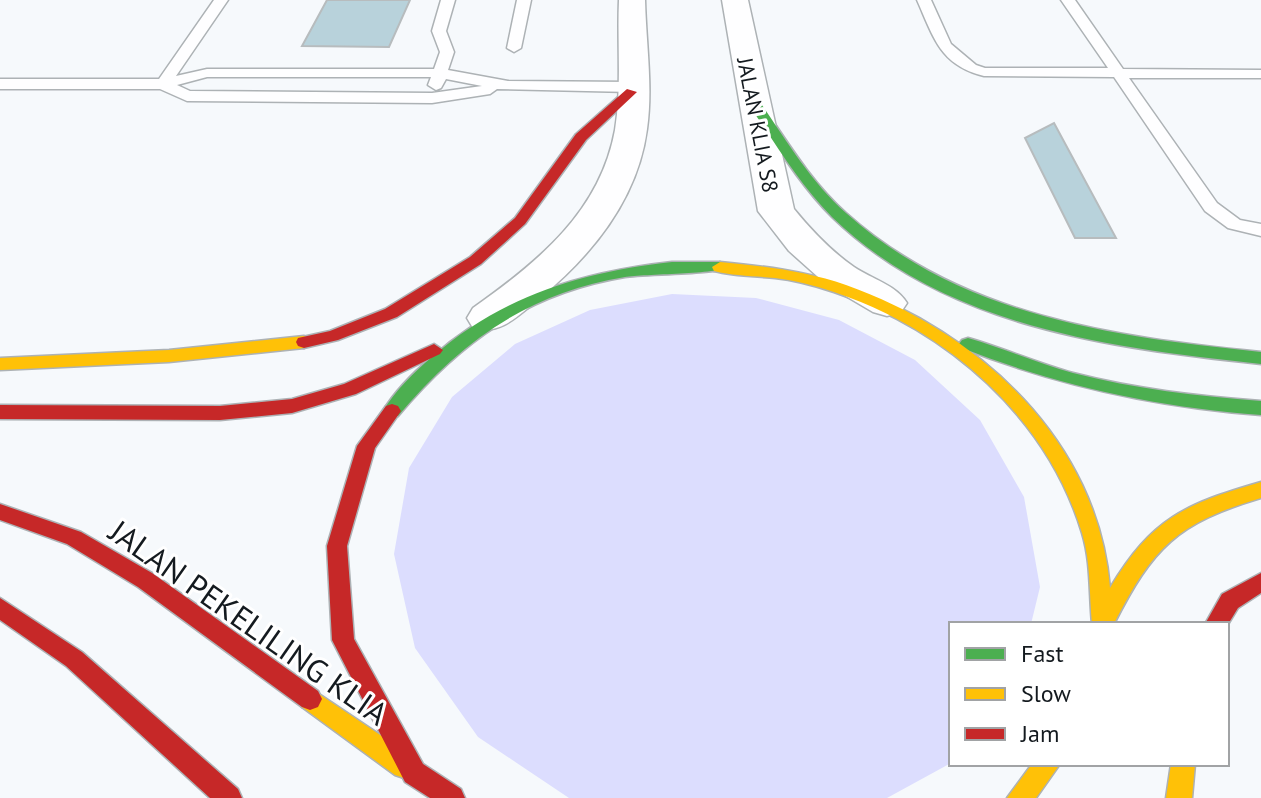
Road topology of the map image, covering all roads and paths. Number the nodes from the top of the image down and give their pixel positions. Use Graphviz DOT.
graph roads {
  1 [pos="221,0"];
  2 [pos="448,0"];
  3 [pos="524,0"];
  4 [pos="632,0"];
  5 [pos="735,0"];
  6 [pos="924,0"];
  7 [pos="1068,0"];
  8 [pos="514,48"];
  9 [pos="439,73"];
  10 [pos="1117,74"];
  11 [pos="1261,74"];
  12 [pos="0,84"];
  13 [pos="163,84"];
  14 [pos="508,86"];
  15 [pos="631,90"];
  16 [pos="432,98"];
  17 [pos="755,105"];
  18 [pos="1261,230"];
  19 [pos="919,322"];
  20 [pos="466,334"];
  21 [pos="1261,358"];
  22 [pos="0,364"];
  23 [pos="1261,408"];
  24 [pos="0,412"];
  25 [pos="1261,490"];
  26 [pos="0,512"];
  27 [pos="1261,582"];
  28 [pos="0,608"];
  29 [pos="1103,622"];
  30 [pos="1104,622"];
  31 [pos="1217,622"];
  32 [pos="1046,766"];
  33 [pos="1183,766"];
  34 [pos="414,773"];
  35 [pos="229,798"];
  36 [pos="438,798"];
  37 [pos="452,798"];
  38 [pos="1020,798"];
  39 [pos="1179,798"];
  1 -- 13 [label="lane"];
  2 -- 9 [label="lane"];
  3 -- 8 [label="lane"];
  4 -- 15 [label="street"];
  5 -- 17 [label="street, JALAN KLIA S8"];
  6 -- 10 [label="lane"];
  7 -- 10 [label="lane"];
  9 -- 13 [label="lane"];
  9 -- 14 [label="lane"];
  9 -- 16 [label="lane"];
  10 -- 11 [label="lane"];
  10 -- 18 [label="lane"];
  12 -- 13 [label="lane"];
  13 -- 16 [label="lane"];
  14 -- 15 [label="lane"];
  14 -- 16 [label="lane"];
  15 -- 20 [label="street"];
  15 -- 22 [label="street"];
  17 -- 19 [label="street, JALAN KLIA S8"];
  17 -- 21 [label="street"];
  19 -- 20 [label="street, JALAN PEKELILING KLIA"];
  19 -- 23 [label="street"];
  19 -- 29 [label="street, JALAN PEKELILING KLIA"];
  20 -- 24 [label="street, JALAN PEKELILING KLIA"];
  20 -- 34 [label="street, JALAN PEKELILING KLIA"];
  25 -- 30 [label="street"];
  26 -- 34 [label="street, JALAN PEKELILING KLIA"];
  27 -- 31 [label="street"];
  28 -- 35 [label="street"];
  32 -- 38 [label="street"];
  33 -- 39 [label="street"];
  34 -- 36 [label="street, JALAN PEKELILING KLIA"];
  34 -- 37 [label="street, JALAN PEKELILING KLIA"];
}
